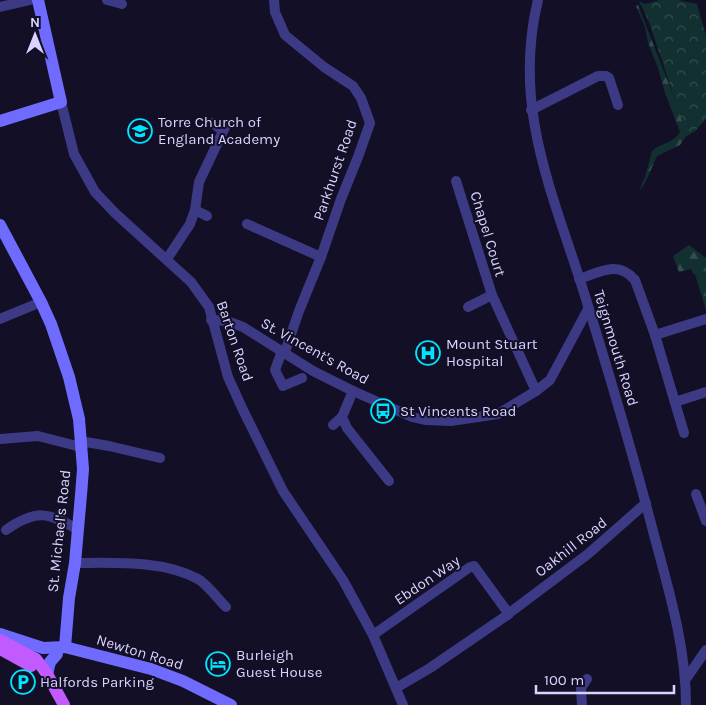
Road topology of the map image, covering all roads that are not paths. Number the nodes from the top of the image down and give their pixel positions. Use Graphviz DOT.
graph roads {
  1 [pos="30,0"];
  2 [pos="38,0"];
  3 [pos="107,0"];
  4 [pos="274,0"];
  5 [pos="538,0"];
  6 [pos="122,4"];
  7 [pos="0,7"];
  8 [pos="61,102"];
  9 [pos="618,105"];
  10 [pos="531,110"];
  11 [pos="0,121"];
  12 [pos="213,123"];
  13 [pos="456,181"];
  14 [pos="195,210"];
  15 [pos="207,216"];
  16 [pos="247,224"];
  17 [pos="0,227"];
  18 [pos="321,257"];
  19 [pos="167,259"];
  20 [pos="579,279"];
  21 [pos="492,295"];
  22 [pos="41,302"];
  23 [pos="468,307"];
  24 [pos="588,309"];
  25 [pos="0,319"];
  26 [pos="706,319"];
  27 [pos="211,320"];
  28 [pos="655,335"];
  29 [pos="284,352"];
  30 [pos="302,378"];
  31 [pos="353,391"];
  32 [pos="536,391"];
  33 [pos="706,392"];
  34 [pos="675,402"];
  35 [pos="342,417"];
  36 [pos="333,425"];
  37 [pos="684,433"];
  38 [pos="0,439"];
  39 [pos="80,444"];
  40 [pos="160,458"];
  41 [pos="389,481"];
  42 [pos="696,494"];
  43 [pos="646,502"];
  44 [pos="706,521"];
  45 [pos="6,530"];
  46 [pos="78,530"];
  47 [pos="75,563"];
  48 [pos="226,607"];
  49 [pos="510,613"];
  50 [pos="0,634"];
  51 [pos="373,635"];
  52 [pos="0,640"];
  53 [pos="706,650"];
  54 [pos="61,651"];
  55 [pos="9,654"];
  56 [pos="36,659"];
  57 [pos="47,674"];
  58 [pos="686,678"];
  59 [pos="587,679"];
  60 [pos="396,688"];
  61 [pos="55,689"];
  62 [pos="64,705"];
  63 [pos="231,705"];
  64 [pos="403,705"];
  65 [pos="582,705"];
  66 [pos="686,705"];
  1 -- 7 [label="street"];
  2 -- 8 [label="street, Barton Road"];
  3 -- 6 [label="street"];
  4 -- 18 [label="street, Parkhurst Road"];
  5 -- 10 [label="street, Teignmouth Road"];
  8 -- 11 [label="street"];
  8 -- 19 [label="street, Barton Road"];
  9 -- 10 [label="street"];
  10 -- 20 [label="street, Teignmouth Road"];
  12 -- 14 [label="street"];
  13 -- 21 [label="street, Chapel Court"];
  14 -- 15 [label="street"];
  14 -- 19 [label="street"];
  16 -- 18 [label="street"];
  17 -- 22 [label="street, St. Michael's Road"];
  18 -- 29 [label="street, Parkhurst Road"];
  19 -- 27 [label="street, Barton Road"];
  20 -- 24 [label="street, Teignmouth Road"];
  20 -- 28 [label="street"];
  21 -- 23 [label="street, Chapel Court"];
  21 -- 32 [label="street, Chapel Court"];
  22 -- 25 [label="street"];
  22 -- 39 [label="street, St. Michael's Road"];
  24 -- 32 [label="street, St. Vincent's Road"];
  24 -- 43 [label="street, Teignmouth Road"];
  26 -- 28 [label="street"];
  27 -- 29 [label="street, St. Vincent's Road"];
  27 -- 51 [label="street, Barton Road"];
  28 -- 34 [label="street"];
  29 -- 30 [label="street, Parkhurst Road"];
  29 -- 31 [label="street, St. Vincent's Road"];
  31 -- 32 [label="street, St. Vincent's Road"];
  31 -- 35 [label="street"];
  33 -- 34 [label="street"];
  34 -- 37 [label="street"];
  35 -- 36 [label="street"];
  35 -- 41 [label="street"];
  38 -- 39 [label="street"];
  39 -- 40 [label="street"];
  39 -- 46 [label="street, St. Michael's Road"];
  42 -- 44 [label="street"];
  43 -- 49 [label="street, Oakhill Road"];
  43 -- 58 [label="street, Teignmouth Road"];
  45 -- 46 [label="street"];
  46 -- 47 [label="street, St. Michael's Road"];
  47 -- 48 [label="street"];
  47 -- 54 [label="street, St. Michael's Road"];
  49 -- 51 [label="street, Ebdon Way"];
  49 -- 60 [label="street, Oakhill Road"];
  50 -- 54 [label="street, Newton Road"];
  51 -- 60 [label="street, Barton Road"];
  52 -- 55 [label="main road"];
  53 -- 58 [label="street"];
  54 -- 56 [label="street, Newton Road"];
  54 -- 57 [label="street"];
  54 -- 63 [label="street, Newton Road"];
  55 -- 56 [label="street, Newton Road"];
  55 -- 61 [label="main road"];
  56 -- 57 [label="main road"];
  57 -- 61 [label="main road"];
  58 -- 66 [label="street, Teignmouth Road"];
  59 -- 65 [label="street"];
  60 -- 64 [label="street, Barton Road"];
  61 -- 62 [label="main road"];
}
